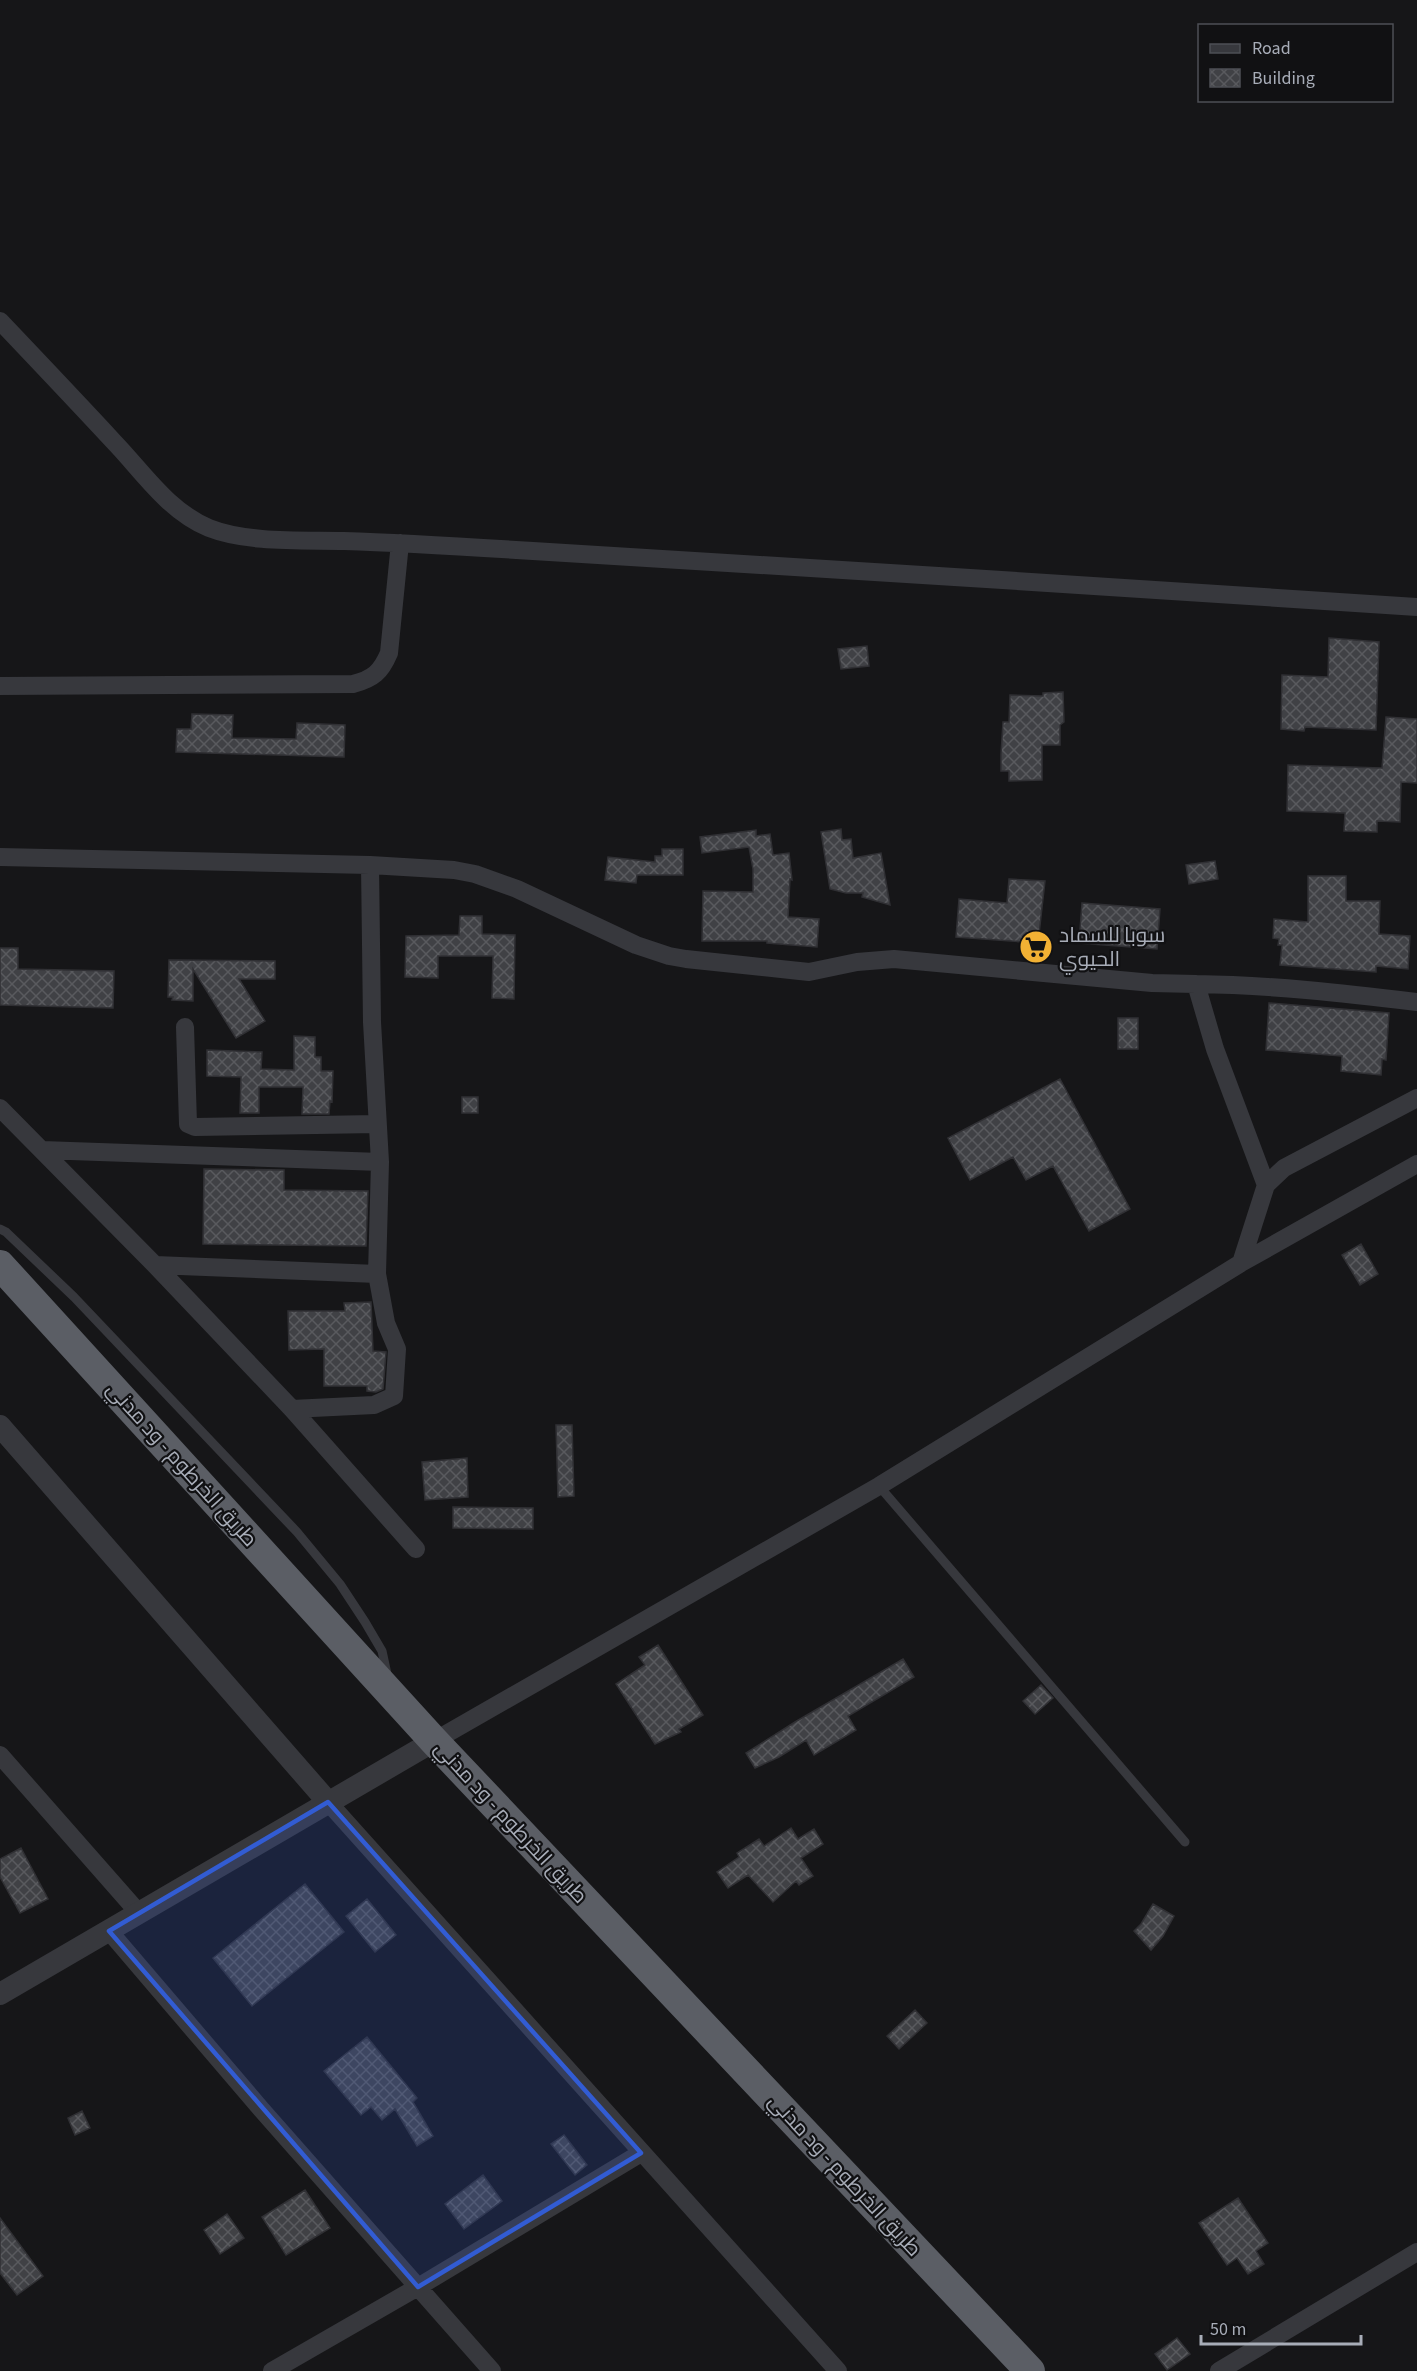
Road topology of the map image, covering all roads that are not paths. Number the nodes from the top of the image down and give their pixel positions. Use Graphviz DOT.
graph roads {
  1 [pos="0,321"];
  2 [pos="400,543"];
  3 [pos="1417,607"];
  4 [pos="0,686"];
  5 [pos="0,857"];
  6 [pos="370,865"];
  7 [pos="1196,984"];
  8 [pos="1417,1002"];
  9 [pos="185,1027"];
  10 [pos="1417,1098"];
  11 [pos="0,1108"];
  12 [pos="377,1124"];
  13 [pos="42,1150"];
  14 [pos="381,1162"];
  15 [pos="1417,1164"];
  16 [pos="1266,1185"];
  17 [pos="0,1229"];
  18 [pos="1241,1263"];
  19 [pos="0,1265"];
  20 [pos="155,1265"];
  21 [pos="377,1274"];
  22 [pos="292,1409"];
  23 [pos="0,1426"];
  24 [pos="879,1486"];
  25 [pos="416,1549"];
  26 [pos="391,1693"];
  27 [pos="434,1741"];
  28 [pos="0,1755"];
  29 [pos="328,1803"];
  30 [pos="1185,1842"];
  31 [pos="138,1912"];
  32 [pos="109,1931"];
  33 [pos="0,1994"];
  34 [pos="641,2153"];
  35 [pos="1417,2253"];
  36 [pos="418,2287"];
  37 [pos="272,2371"];
  38 [pos="492,2371"];
  39 [pos="838,2371"];
  40 [pos="1030,2371"];
  41 [pos="1219,2371"];
  1 -- 2 [label="street"];
  2 -- 3 [label="street"];
  2 -- 4 [label="street"];
  5 -- 6 [label="street"];
  6 -- 7 [label="street"];
  6 -- 12 [label="street"];
  7 -- 8 [label="street"];
  7 -- 16 [label="street"];
  9 -- 12 [label="street"];
  10 -- 16 [label="street"];
  11 -- 13 [label="street"];
  12 -- 14 [label="street"];
  13 -- 14 [label="street"];
  13 -- 20 [label="street"];
  14 -- 21 [label="street"];
  15 -- 18 [label="street"];
  16 -- 18 [label="street"];
  17 -- 26 [label="lane"];
  18 -- 24 [label="street"];
  19 -- 26 [label="highway, طريق الخرطوم - ود مدني"];
  20 -- 21 [label="street"];
  20 -- 22 [label="street"];
  21 -- 22 [label="street"];
  22 -- 25 [label="street"];
  23 -- 29 [label="street"];
  24 -- 27 [label="street"];
  24 -- 30 [label="lane"];
  26 -- 27 [label="highway, طريق الخرطوم - ود مدني"];
  27 -- 29 [label="street"];
  27 -- 40 [label="highway, طريق الخرطوم - ود مدني"];
  28 -- 31 [label="street"];
  29 -- 31 [label="street"];
  29 -- 34 [label="street"];
  31 -- 32 [label="street"];
  32 -- 33 [label="street"];
  32 -- 36 [label="street"];
  34 -- 36 [label="street"];
  34 -- 39 [label="street"];
  35 -- 41 [label="street"];
  36 -- 37 [label="street"];
  36 -- 38 [label="street"];
}
